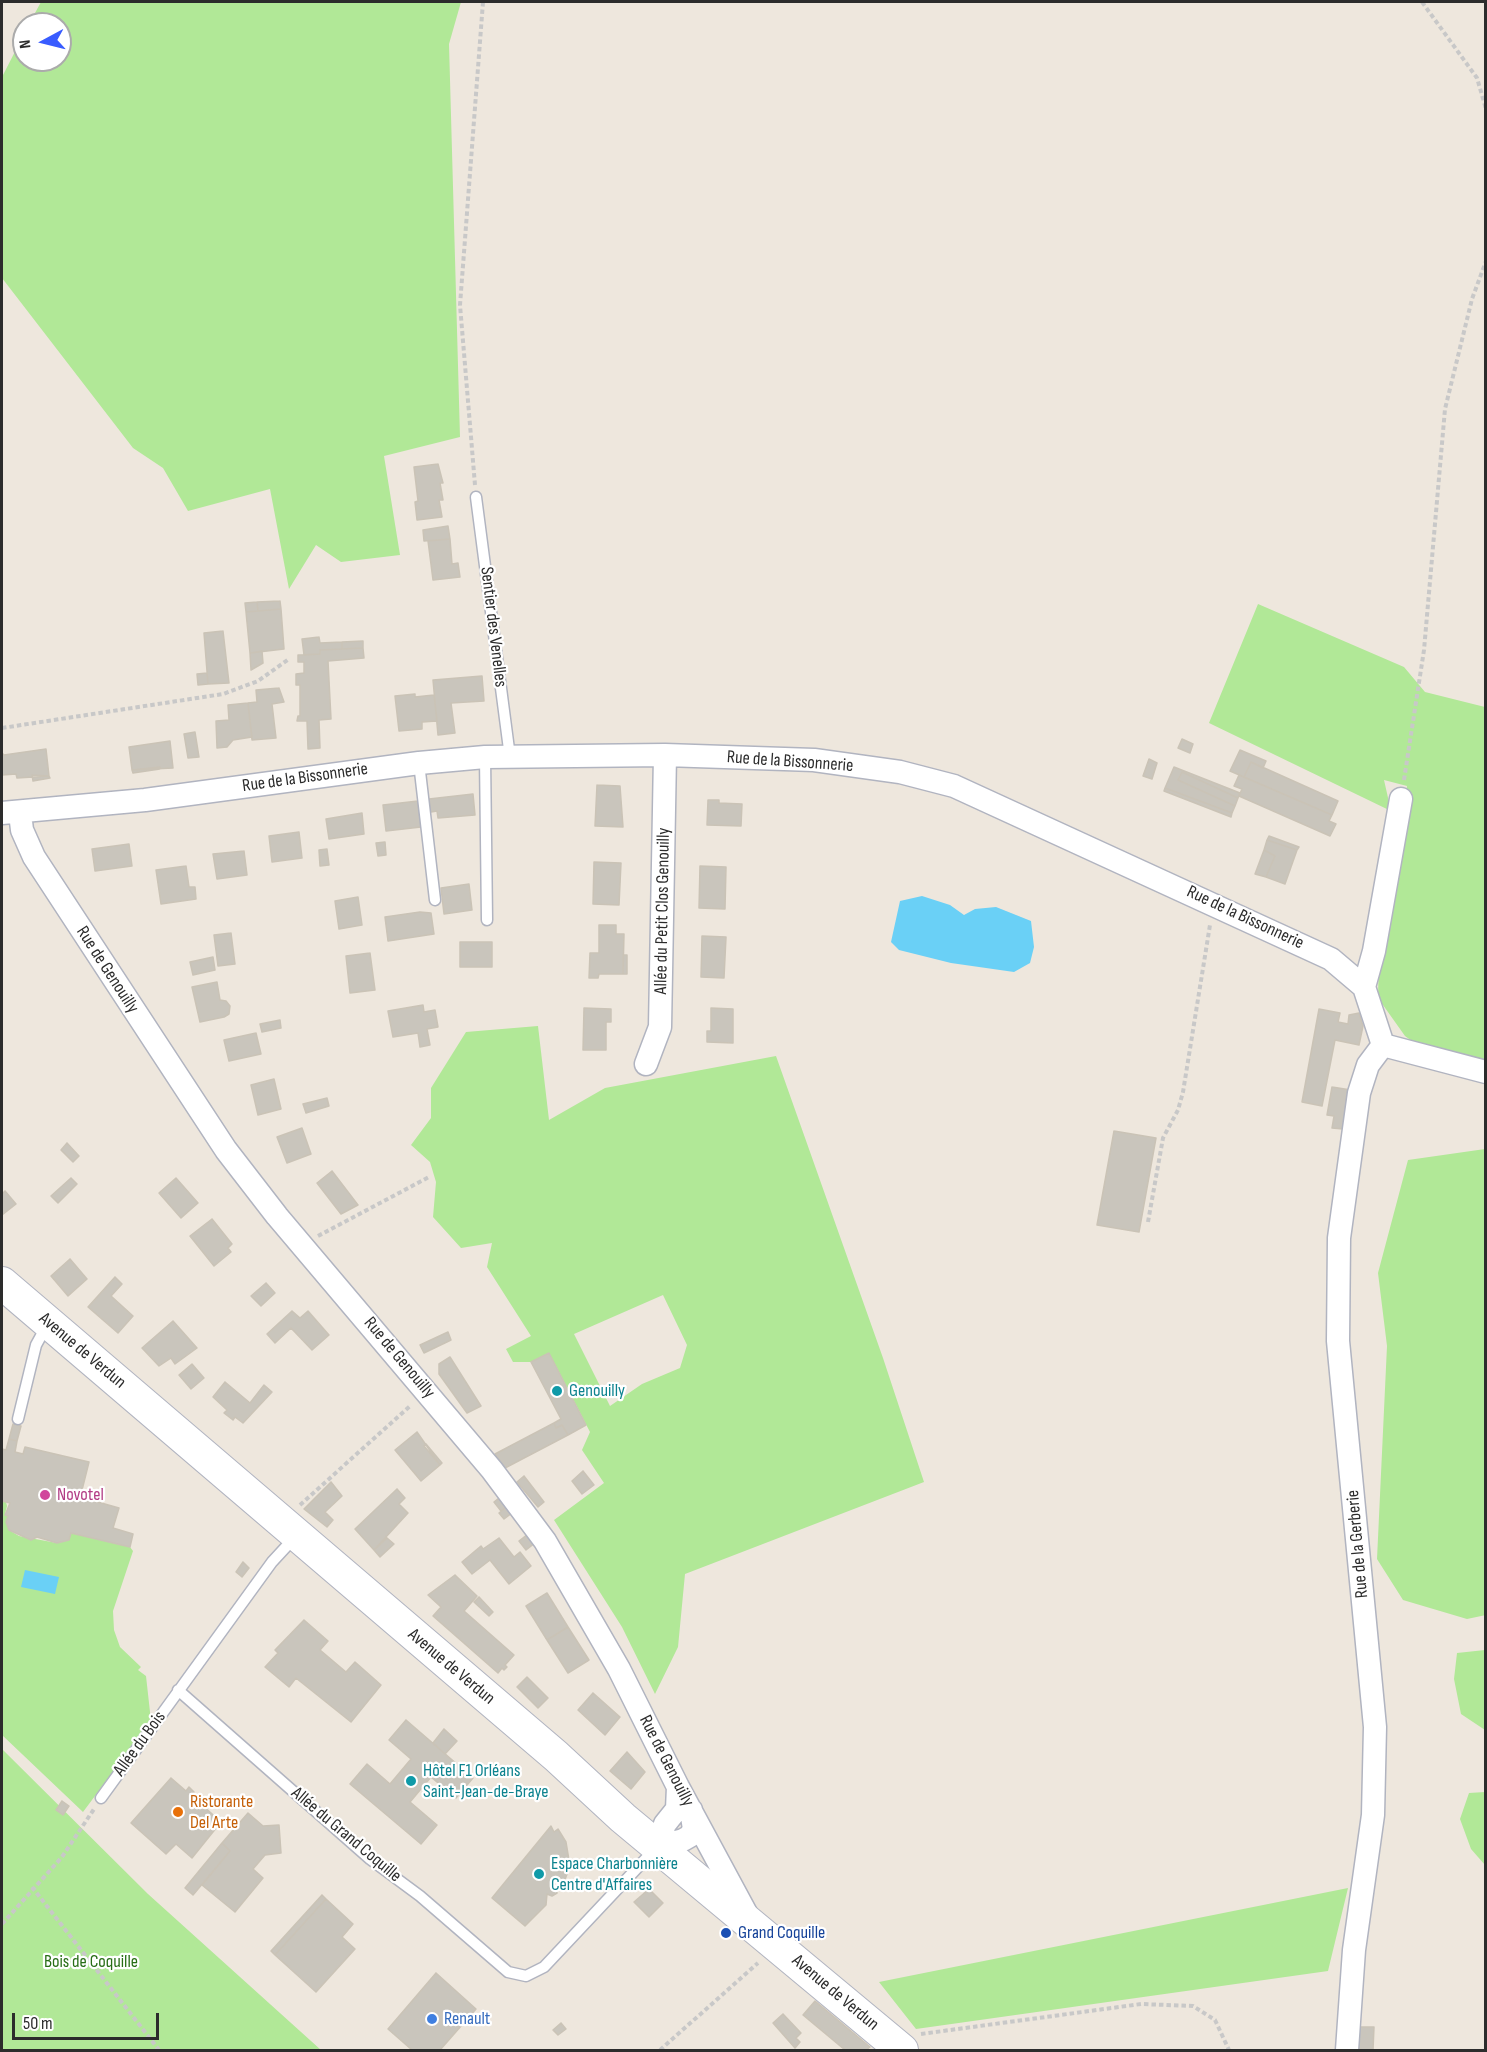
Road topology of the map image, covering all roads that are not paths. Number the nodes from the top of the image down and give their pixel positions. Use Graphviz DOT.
graph roads {
  1 [pos="476,497"];
  2 [pos="665,755"];
  3 [pos="485,757"];
  4 [pos="510,757"];
  5 [pos="419,762"];
  6 [pos="1401,799"];
  7 [pos="11,813"];
  8 [pos="435,900"];
  9 [pos="487,920"];
  10 [pos="1364,987"];
  11 [pos="1383,1045"];
  12 [pos="646,1064"];
  13 [pos="1485,1072"];
  14 [pos="2,1283"];
  15 [pos="48,1323"];
  16 [pos="18,1419"];
  17 [pos="289,1529"];
  18 [pos="178,1690"];
  19 [pos="678,1787"];
  20 [pos="101,1798"];
  21 [pos="690,1808"];
  22 [pos="657,1847"];
  23 [pos="751,1922"];
  24 [pos="910,2043"];
  25 [pos="1347,2050"];
  1 -- 4 [label="lane, Sentier des Venelles"];
  2 -- 4 [label="street, Rue de la Bissonnerie"];
  2 -- 10 [label="street, Rue de la Bissonnerie"];
  2 -- 12 [label="street, Allée du Petit Clos Genouilly"];
  3 -- 4 [label="street, Rue de la Bissonnerie"];
  3 -- 5 [label="street, Rue de la Bissonnerie"];
  3 -- 9 [label="lane"];
  5 -- 7 [label="street, Rue de la Bissonnerie"];
  5 -- 8 [label="lane"];
  6 -- 10 [label="street"];
  7 -- 19 [label="street, Rue de Genouilly"];
  10 -- 11 [label="street"];
  11 -- 13 [label="street"];
  11 -- 25 [label="street, Rue de la Gerberie"];
  14 -- 15 [label="main road, Avenue de Verdun"];
  15 -- 16 [label="lane"];
  15 -- 17 [label="main road, Avenue de Verdun"];
  17 -- 18 [label="lane"];
  17 -- 22 [label="main road, Avenue de Verdun"];
  18 -- 20 [label="lane, Allée du Bois"];
  18 -- 22 [label="lane, Allée du Grand Coquille"];
  19 -- 21 [label="street, Rue de Genouilly"];
  19 -- 22 [label="street"];
  21 -- 22 [label="street"];
  21 -- 23 [label="street, Rue de Genouilly"];
  22 -- 23 [label="main road, Avenue de Verdun"];
  23 -- 24 [label="main road, Avenue de Verdun"];
}
